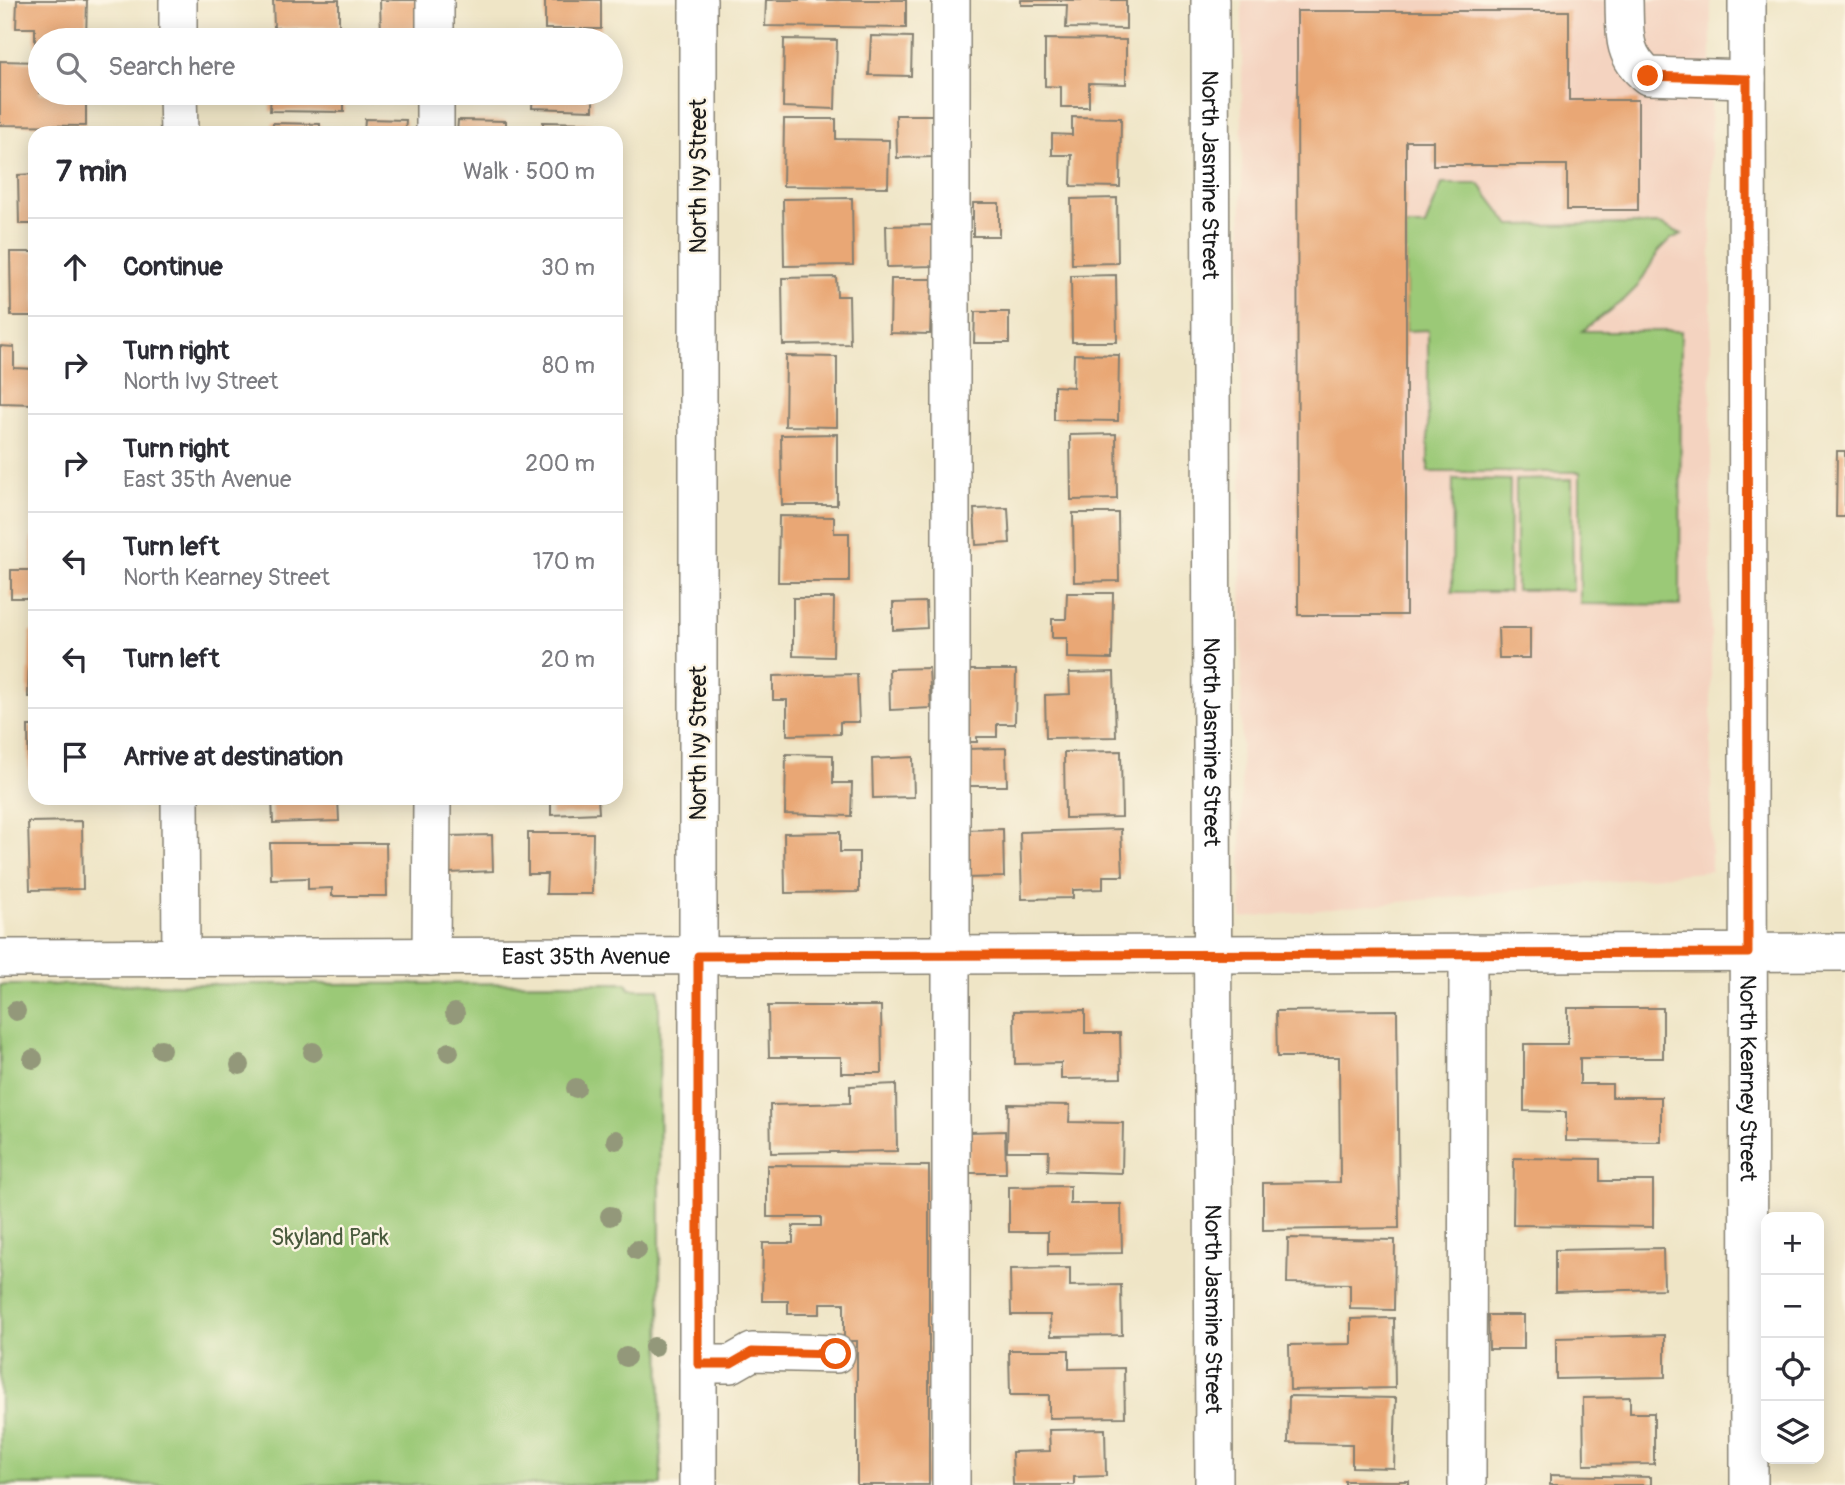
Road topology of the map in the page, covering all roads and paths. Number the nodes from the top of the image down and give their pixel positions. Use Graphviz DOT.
graph roads {
  1 [pos="178,0"];
  2 [pos="435,0"];
  3 [pos="698,0"];
  4 [pos="951,0"];
  5 [pos="1210,0"];
  6 [pos="1624,0"];
  7 [pos="1747,0"];
  8 [pos="178,28"];
  9 [pos="435,28"];
  10 [pos="1747,79"];
  11 [pos="178,105"];
  12 [pos="435,105"];
  13 [pos="179,126"];
  14 [pos="435,126"];
  15 [pos="180,805"];
  16 [pos="432,805"];
  17 [pos="1845,952"];
  18 [pos="1468,953"];
  19 [pos="1748,953"];
  20 [pos="1212,954"];
  21 [pos="951,955"];
  22 [pos="698,956"];
  23 [pos="181,957"];
  24 [pos="431,957"];
  25 [pos="0,958"];
  26 [pos="836,1354"];
  27 [pos="698,1364"];
  28 [pos="698,1485"];
  29 [pos="951,1485"];
  30 [pos="1214,1485"];
  31 [pos="1467,1485"];
  32 [pos="1749,1485"];
  1 -- 8 [label="street"];
  2 -- 9 [label="street"];
  3 -- 22 [label="street, North Ivy Street"];
  4 -- 21 [label="street"];
  5 -- 20 [label="street, North Jasmine Street"];
  6 -- 10 [label="street"];
  7 -- 10 [label="street, North Kearney Street"];
  10 -- 19 [label="street, North Kearney Street"];
  11 -- 13 [label="street"];
  12 -- 14 [label="street"];
  15 -- 23 [label="street"];
  16 -- 24 [label="street"];
  17 -- 19 [label="street, East 35th Avenue"];
  18 -- 19 [label="street, East 35th Avenue"];
  18 -- 20 [label="street, East 35th Avenue"];
  18 -- 31 [label="street"];
  19 -- 32 [label="street, North Kearney Street"];
  20 -- 21 [label="street, East 35th Avenue"];
  20 -- 30 [label="street, North Jasmine Street"];
  21 -- 22 [label="street, East 35th Avenue"];
  21 -- 29 [label="street"];
  22 -- 24 [label="street, East 35th Avenue"];
  22 -- 27 [label="street, North Ivy Street"];
  23 -- 24 [label="street, East 35th Avenue"];
  23 -- 25 [label="street, East 35th Avenue"];
  26 -- 27 [label="street"];
  27 -- 28 [label="street, North Ivy Street"];
}
